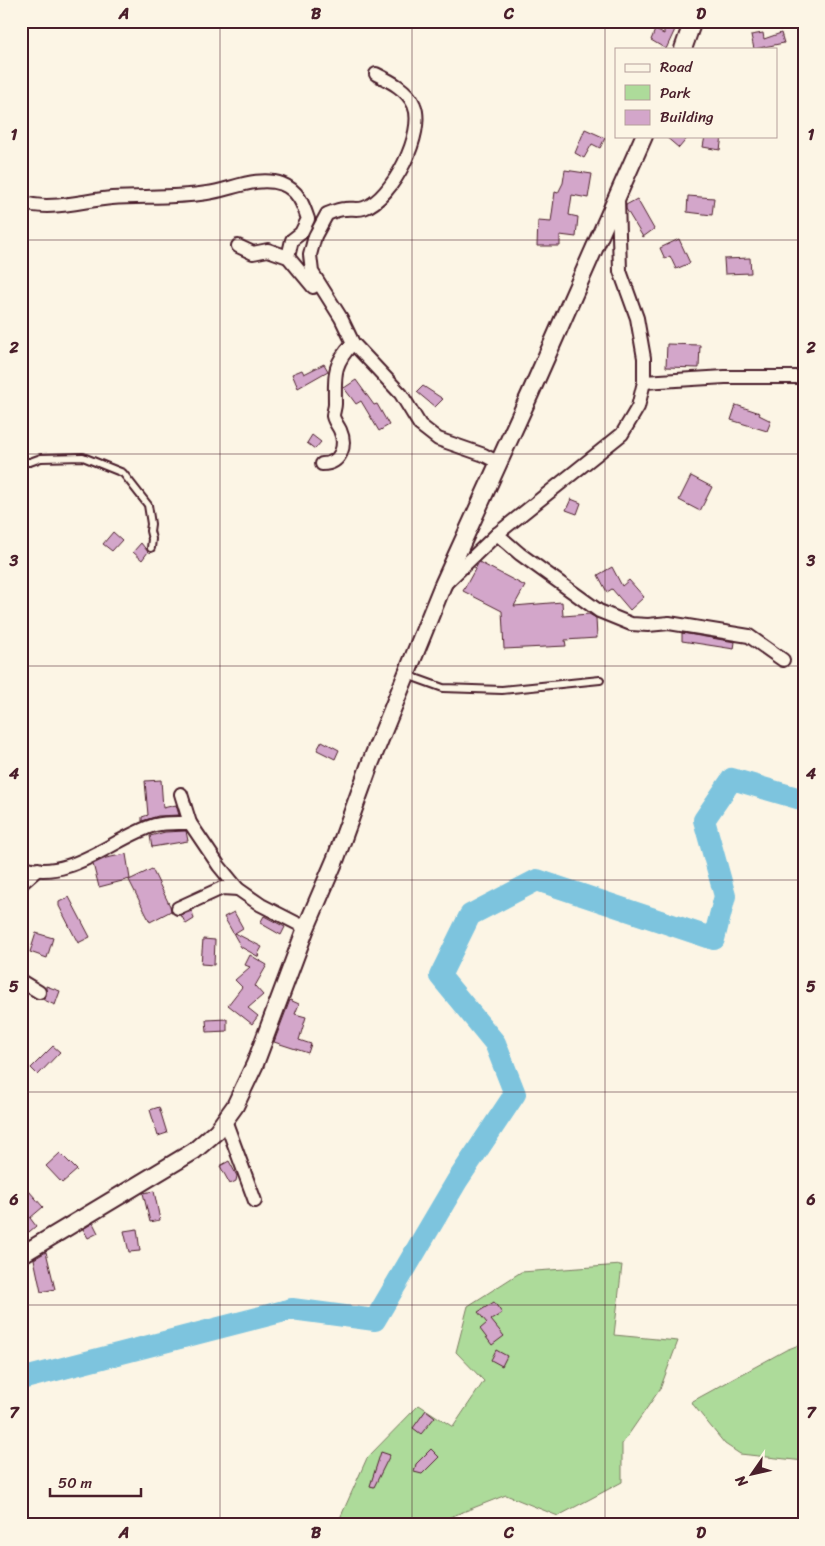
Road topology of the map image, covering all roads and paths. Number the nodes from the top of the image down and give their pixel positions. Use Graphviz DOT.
graph roads {
  1 [pos="693,21"];
  2 [pos="682,48"];
  3 [pos="376,74"];
  4 [pos="643,138"];
  5 [pos="618,195"];
  6 [pos="21,202"];
  7 [pos="238,246"];
  8 [pos="288,258"];
  9 [pos="341,318"];
  10 [pos="353,343"];
  11 [pos="804,377"];
  12 [pos="644,382"];
  13 [pos="21,462"];
  14 [pos="499,463"];
  15 [pos="322,464"];
  16 [pos="497,534"];
  17 [pos="151,548"];
  18 [pos="442,587"];
  19 [pos="783,660"];
  20 [pos="406,675"];
  21 [pos="600,680"];
  22 [pos="182,794"];
  23 [pos="190,823"];
  24 [pos="21,866"];
  25 [pos="38,869"];
  26 [pos="21,884"];
  27 [pos="238,889"];
  28 [pos="178,908"];
  29 [pos="306,928"];
  30 [pos="21,981"];
  31 [pos="38,992"];
  32 [pos="225,1120"];
  33 [pos="255,1201"];
  34 [pos="21,1255"];
  1 -- 2 [label="street"];
  3 -- 9 [label="street"];
  4 -- 5 [label="street"];
  5 -- 12 [label="street"];
  5 -- 14 [label="street"];
  6 -- 8 [label="street"];
  7 -- 8 [label="street"];
  8 -- 9 [label="street"];
  9 -- 10 [label="street"];
  10 -- 14 [label="street"];
  10 -- 15 [label="street"];
  11 -- 12 [label="street"];
  12 -- 16 [label="street"];
  13 -- 17 [label="lane"];
  14 -- 18 [label="street"];
  16 -- 18 [label="street"];
  16 -- 19 [label="street"];
  18 -- 20 [label="street"];
  20 -- 21 [label="lane"];
  20 -- 29 [label="street"];
  22 -- 23 [label="street"];
  23 -- 25 [label="street"];
  23 -- 27 [label="street"];
  24 -- 25 [label="street"];
  25 -- 26 [label="street"];
  27 -- 28 [label="street"];
  27 -- 29 [label="street"];
  29 -- 32 [label="street"];
  30 -- 31 [label="street"];
  32 -- 33 [label="street"];
  32 -- 34 [label="street"];
}
